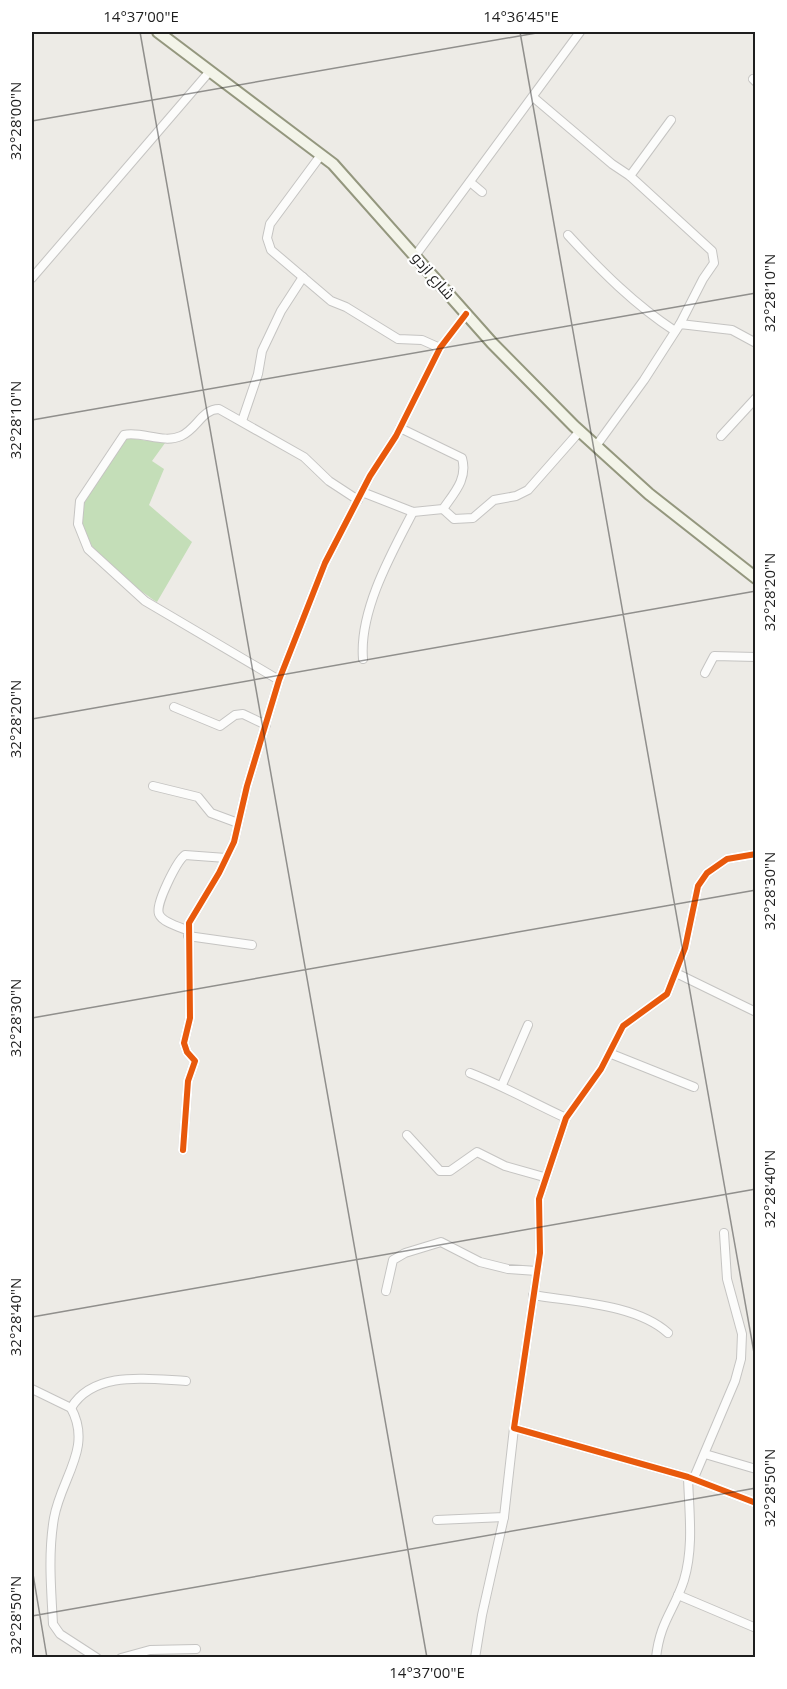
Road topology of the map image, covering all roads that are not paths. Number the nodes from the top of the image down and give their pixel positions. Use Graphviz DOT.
graph roads {
  1 [pos="158,32"];
  2 [pos="579,32"];
  3 [pos="210,71"];
  4 [pos="533,97"];
  5 [pos="671,120"];
  6 [pos="321,155"];
  7 [pos="630,176"];
  8 [pos="470,182"];
  9 [pos="482,192"];
  10 [pos="568,235"];
  11 [pos="415,256"];
  12 [pos="303,277"];
  13 [pos="32,278"];
  14 [pos="466,314"];
  15 [pos="678,327"];
  16 [pos="756,343"];
  17 [pos="440,348"];
  18 [pos="756,398"];
  19 [pos="242,421"];
  20 [pos="400,428"];
  21 [pos="580,431"];
  22 [pos="721,436"];
  23 [pos="596,446"];
  24 [pos="362,492"];
  25 [pos="358,500"];
  26 [pos="443,509"];
  27 [pos="413,512"];
  28 [pos="756,578"];
  29 [pos="756,657"];
  30 [pos="363,659"];
  31 [pos="705,673"];
  32 [pos="279,680"];
  33 [pos="174,707"];
  34 [pos="266,725"];
  35 [pos="153,786"];
  36 [pos="238,823"];
  37 [pos="756,854"];
  38 [pos="226,858"];
  39 [pos="187,933"];
  40 [pos="252,945"];
  41 [pos="676,973"];
  42 [pos="756,1011"];
  43 [pos="528,1025"];
  44 [pos="609,1053"];
  45 [pos="470,1073"];
  46 [pos="502,1085"];
  47 [pos="694,1087"];
  48 [pos="566,1118"];
  49 [pos="407,1135"];
  50 [pos="183,1150"];
  51 [pos="544,1177"];
  52 [pos="724,1233"];
  53 [pos="537,1271"];
  54 [pos="386,1291"];
  55 [pos="533,1295"];
  56 [pos="668,1333"];
  57 [pos="186,1381"];
  58 [pos="32,1389"];
  59 [pos="71,1408"];
  60 [pos="514,1428"];
  61 [pos="705,1454"];
  62 [pos="756,1469"];
  63 [pos="691,1479"];
  64 [pos="756,1503"];
  65 [pos="504,1516"];
  66 [pos="437,1520"];
  67 [pos="678,1595"];
  68 [pos="756,1628"];
  69 [pos="196,1650"];
  70 [pos="98,1658"];
  71 [pos="121,1658"];
  72 [pos="475,1658"];
  73 [pos="656,1658"];
  1 -- 3 [label="street, شارع ازدو"];
  2 -- 4 [label="street"];
  3 -- 6 [label="street, شارع ازدو"];
  3 -- 13 [label="street"];
  4 -- 7 [label="street"];
  4 -- 8 [label="street"];
  5 -- 7 [label="street"];
  6 -- 11 [label="street, شارع ازدو"];
  6 -- 12 [label="street"];
  7 -- 15 [label="street"];
  8 -- 9 [label="street"];
  8 -- 11 [label="street"];
  10 -- 15 [label="street"];
  11 -- 14 [label="street, شارع ازدو"];
  12 -- 17 [label="street"];
  12 -- 19 [label="street"];
  14 -- 17 [label="street"];
  14 -- 21 [label="street, شارع ازدو"];
  15 -- 16 [label="street"];
  15 -- 23 [label="street"];
  17 -- 20 [label="street"];
  18 -- 22 [label="street"];
  19 -- 25 [label="street"];
  19 -- 32 [label="street"];
  20 -- 24 [label="street"];
  20 -- 26 [label="street"];
  21 -- 23 [label="street, شارع ازدو"];
  21 -- 26 [label="street"];
  23 -- 28 [label="street, شارع ازدو"];
  24 -- 25 [label="street"];
  24 -- 27 [label="street"];
  25 -- 32 [label="street"];
  26 -- 27 [label="street"];
  27 -- 30 [label="street"];
  29 -- 31 [label="street"];
  32 -- 34 [label="street"];
  33 -- 34 [label="street"];
  34 -- 36 [label="street"];
  35 -- 36 [label="street"];
  36 -- 38 [label="street"];
  37 -- 41 [label="street"];
  38 -- 39 [label="street"];
  38 -- 39 [label="street"];
  39 -- 40 [label="street"];
  39 -- 50 [label="street"];
  41 -- 42 [label="street"];
  41 -- 44 [label="street"];
  43 -- 46 [label="street"];
  44 -- 47 [label="street"];
  44 -- 48 [label="street"];
  45 -- 46 [label="street"];
  46 -- 48 [label="street"];
  48 -- 51 [label="street"];
  49 -- 51 [label="street"];
  51 -- 53 [label="street"];
  52 -- 61 [label="street"];
  53 -- 54 [label="street"];
  53 -- 55 [label="street"];
  55 -- 56 [label="street"];
  55 -- 60 [label="street"];
  57 -- 59 [label="street"];
  58 -- 59 [label="street"];
  59 -- 70 [label="street"];
  60 -- 63 [label="street"];
  60 -- 65 [label="street"];
  61 -- 62 [label="street"];
  61 -- 63 [label="street"];
  63 -- 64 [label="street"];
  63 -- 67 [label="street"];
  65 -- 66 [label="street"];
  65 -- 72 [label="street"];
  67 -- 68 [label="street"];
  67 -- 73 [label="street"];
  69 -- 71 [label="street"];
}
